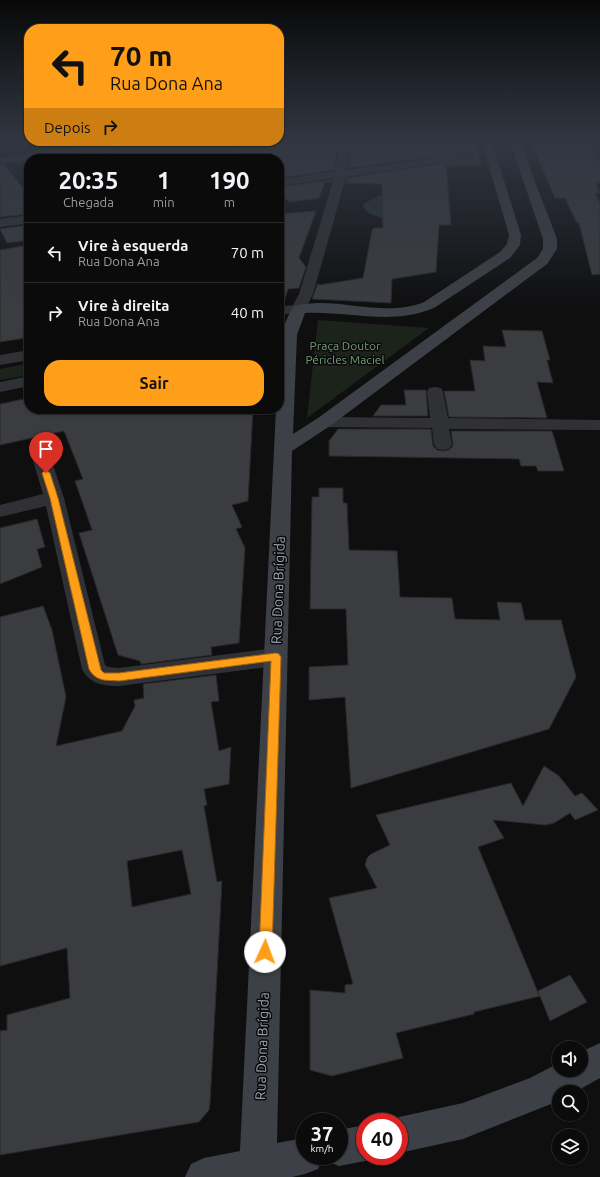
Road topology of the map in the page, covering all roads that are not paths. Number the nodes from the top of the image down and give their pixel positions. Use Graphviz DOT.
graph roads {
  1 [pos="334,197"];
  2 [pos="504,197"];
  3 [pos="535,197"];
  4 [pos="24,220"];
  5 [pos="0,223"];
  6 [pos="300,309"];
  7 [pos="284,311"];
  8 [pos="284,336"];
  9 [pos="24,356"];
  10 [pos="0,360"];
  11 [pos="24,383"];
  12 [pos="0,387"];
  13 [pos="435,392"];
  14 [pos="283,414"];
  15 [pos="324,422"];
  16 [pos="440,423"];
  17 [pos="600,425"];
  18 [pos="443,445"];
  19 [pos="38,447"];
  20 [pos="283,449"];
  21 [pos="54,498"];
  22 [pos="0,511"];
  23 [pos="276,657"];
  24 [pos="600,1060"];
  25 [pos="408,1133"];
  26 [pos="296,1158"];
  27 [pos="258,1166"];
  28 [pos="204,1177"];
  1 -- 6 [label="street, Rua Dona Brígida"];
  2 -- 6 [label="street"];
  3 -- 15 [label="street"];
  4 -- 5 [label="street"];
  6 -- 7 [label="street"];
  6 -- 8 [label="street, Rua Dona Brígida"];
  9 -- 10 [label="street"];
  11 -- 12 [label="street"];
  13 -- 16 [label="street"];
  14 -- 20 [label="street, Rua Dona Brígida"];
  15 -- 16 [label="street"];
  15 -- 20 [label="street"];
  16 -- 17 [label="street"];
  16 -- 18 [label="street"];
  19 -- 21 [label="street"];
  20 -- 23 [label="street, Rua Dona Brígida"];
  21 -- 22 [label="street"];
  21 -- 23 [label="street"];
  23 -- 27 [label="street, Rua Dona Brígida"];
  24 -- 25 [label="street"];
  26 -- 27 [label="street"];
  27 -- 28 [label="street"];
}
